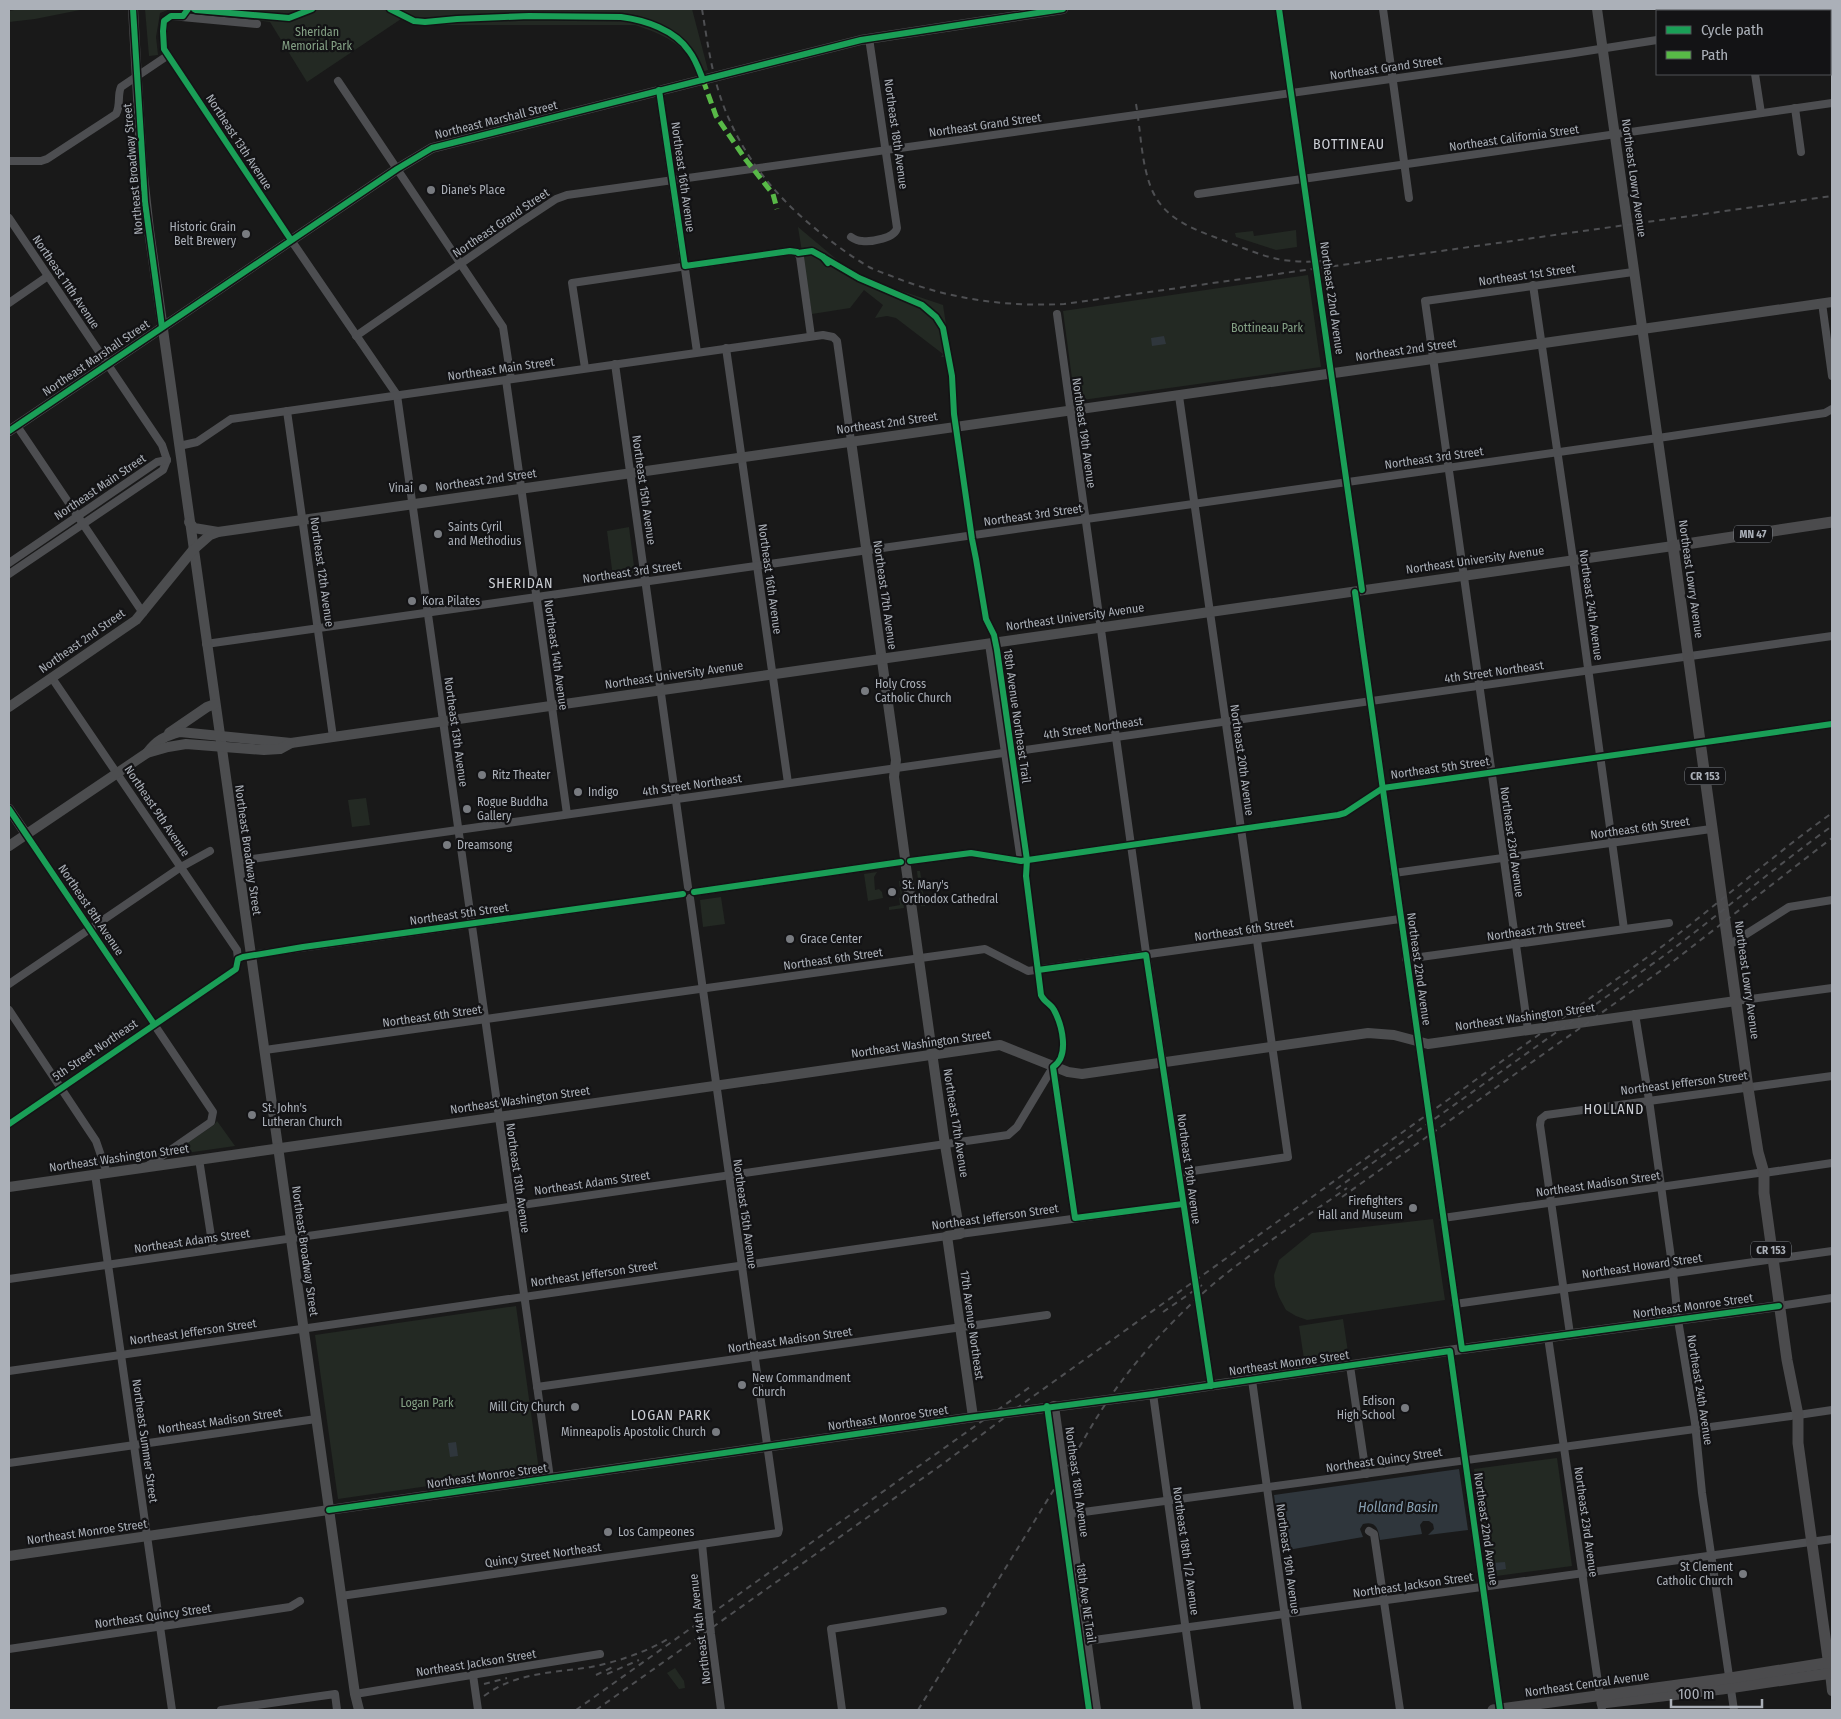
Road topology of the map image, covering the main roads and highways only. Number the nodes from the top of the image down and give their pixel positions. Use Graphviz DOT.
graph roads {
  1 [pos="1832,522"];
  2 [pos="1673,546"];
  3 [pos="1831,1668"];
  4 [pos="1601,1703"];
  5 [pos="1498,1710"];
  6 [pos="1551,1710"];
  1 -- 2 [label="main road, Northeast University Avenue / MN 47"];
  2 -- 3 [label="main road, Northeast Lowry Avenue / CR 153"];
  3 -- 4 [label="main road, Northeast Central Avenue"];
  4 -- 5 [label="main road, Northeast Central Avenue"];
  4 -- 6 [label="main road, Northeast Central Avenue"];
}
